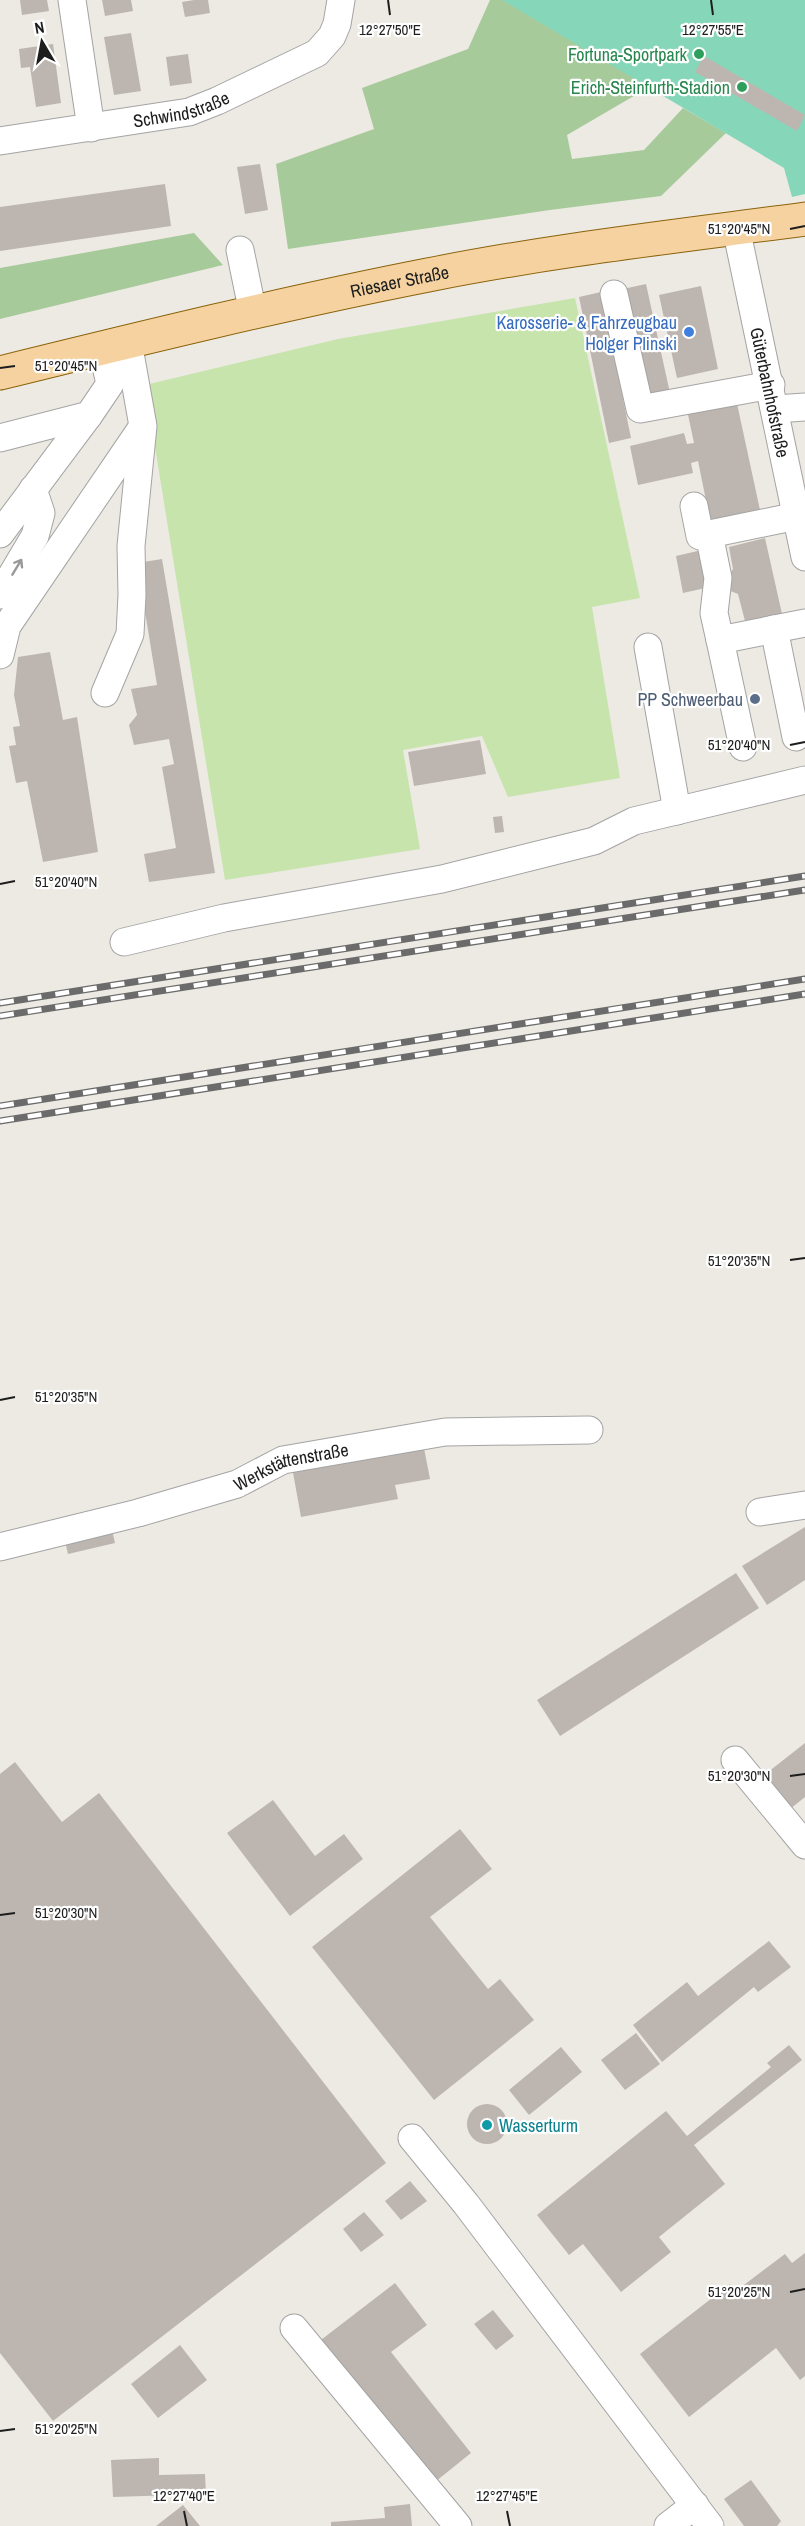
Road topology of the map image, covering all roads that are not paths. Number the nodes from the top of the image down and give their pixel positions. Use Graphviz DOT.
graph roads {
  1 [pos="72,0"];
  2 [pos="339,12"];
  3 [pos="91,128"];
  4 [pos="0,141"];
  5 [pos="805,219"];
  6 [pos="736,228"];
  7 [pos="240,250"];
  8 [pos="614,294"];
  9 [pos="253,313"];
  10 [pos="115,345"];
  11 [pos="0,373"];
  12 [pos="773,397"];
  13 [pos="805,407"];
  14 [pos="89,415"];
  15 [pos="143,426"];
  16 [pos="0,438"];
  17 [pos="33,489"];
  18 [pos="694,506"];
  19 [pos="797,516"];
  20 [pos="0,534"];
  21 [pos="709,534"];
  22 [pos="804,550"];
  23 [pos="0,595"];
  24 [pos="805,623"];
  25 [pos="774,629"];
  26 [pos="720,640"];
  27 [pos="648,647"];
  28 [pos="0,655"];
  29 [pos="105,693"];
  30 [pos="796,737"];
  31 [pos="743,747"];
  32 [pos="805,780"];
  33 [pos="677,810"];
  34 [pos="124,942"];
  35 [pos="590,1430"];
  36 [pos="805,1505"];
  37 [pos="760,1512"];
  38 [pos="0,1547"];
  39 [pos="735,1760"];
  40 [pos="805,1845"];
  41 [pos="412,2138"];
  42 [pos="294,2328"];
  43 [pos="703,2516"];
  44 [pos="458,2526"];
  45 [pos="668,2526"];
  1 -- 3 [label="street"];
  2 -- 3 [label="street, Schwindstraße"];
  3 -- 4 [label="street, Schwindstraße"];
  5 -- 6 [label="main road, Riesaer Straße"];
  6 -- 9 [label="main road, Riesaer Straße"];
  6 -- 12 [label="street, Güterbahnhofstraße"];
  7 -- 9 [label="street"];
  8 -- 12 [label="street"];
  9 -- 10 [label="main road, Riesaer Straße"];
  10 -- 11 [label="main road, Riesaer Straße"];
  10 -- 14 [label="street"];
  10 -- 15 [label="street"];
  12 -- 13 [label="street"];
  12 -- 19 [label="street, Güterbahnhofstraße"];
  14 -- 16 [label="street"];
  14 -- 17 [label="street"];
  15 -- 28 [label="street"];
  15 -- 29 [label="street"];
  17 -- 20 [label="street"];
  23 -- 17 [label="street, one-way"];
  18 -- 21 [label="street"];
  19 -- 21 [label="street"];
  19 -- 22 [label="street, Güterbahnhofstraße"];
  21 -- 26 [label="street"];
  24 -- 25 [label="street"];
  25 -- 26 [label="street"];
  25 -- 30 [label="street"];
  26 -- 31 [label="street"];
  27 -- 33 [label="street"];
  32 -- 33 [label="street"];
  33 -- 34 [label="street"];
  35 -- 38 [label="street, Werkstättenstraße"];
  36 -- 37 [label="street"];
  39 -- 40 [label="street"];
  41 -- 43 [label="street"];
  42 -- 44 [label="street"];
  43 -- 45 [label="street"];
}
